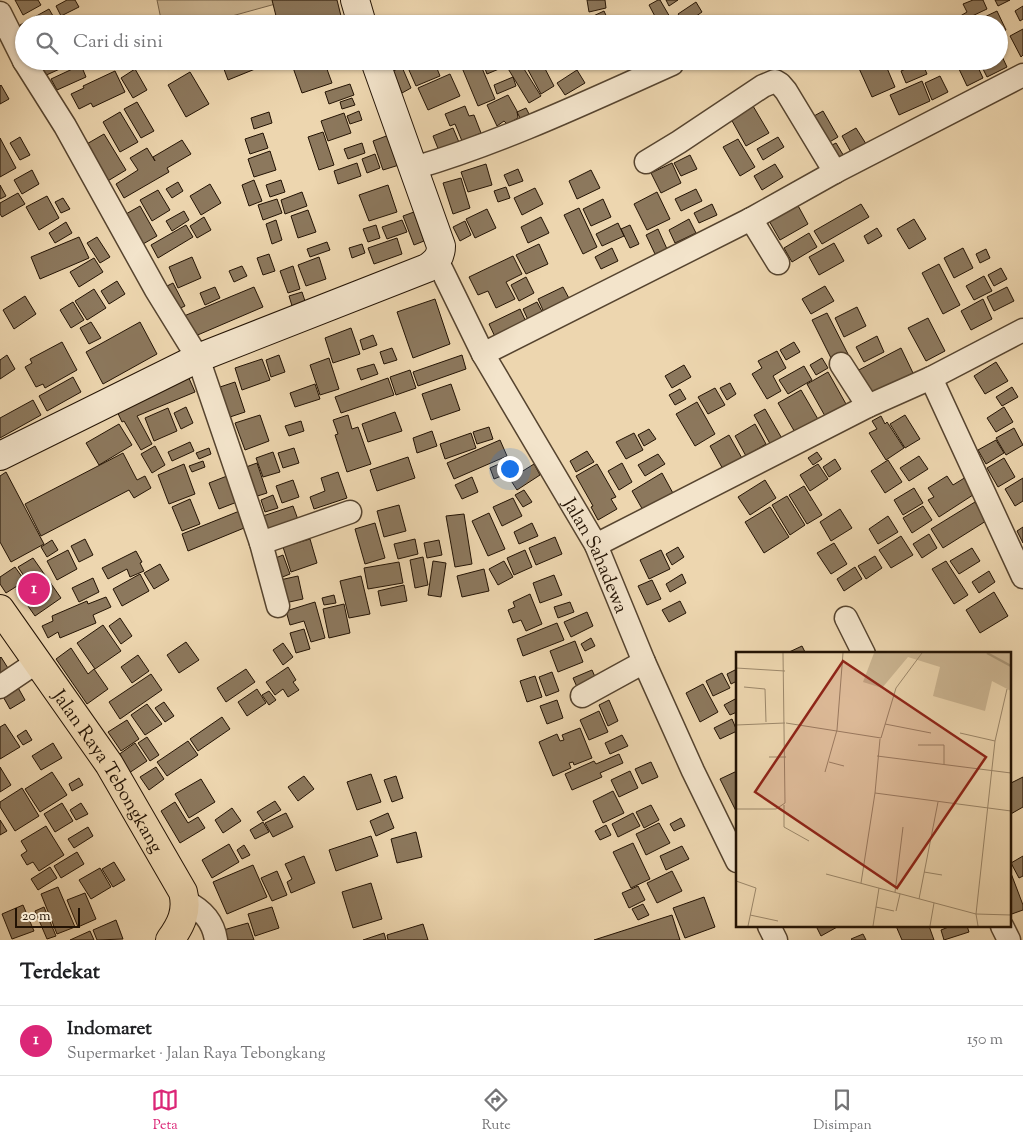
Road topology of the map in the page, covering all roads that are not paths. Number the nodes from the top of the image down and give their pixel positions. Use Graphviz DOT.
graph roads {
  1 [pos="355,0"];
  2 [pos="0,13"];
  3 [pos="359,15"];
  4 [pos="15,43"];
  5 [pos="30,70"];
  6 [pos="378,70"];
  7 [pos="659,70"];
  8 [pos="1023,75"];
  9 [pos="646,162"];
  10 [pos="414,168"];
  11 [pos="835,172"];
  12 [pos="751,219"];
  13 [pos="437,260"];
  14 [pos="778,263"];
  15 [pos="1023,330"];
  16 [pos="484,354"];
  17 [pos="198,358"];
  18 [pos="842,364"];
  19 [pos="931,378"];
  20 [pos="868,406"];
  21 [pos="0,456"];
  22 [pos="350,512"];
  23 [pos="261,544"];
  24 [pos="596,545"];
  25 [pos="1023,577"];
  26 [pos="278,606"];
  27 [pos="0,609"];
  28 [pos="846,618"];
  29 [pos="863,652"];
  30 [pos="37,662"];
  31 [pos="644,662"];
  32 [pos="0,687"];
  33 [pos="582,696"];
  34 [pos="729,827"];
  35 [pos="736,857"];
  36 [pos="186,902"];
  37 [pos="770,928"];
  38 [pos="1003,928"];
  39 [pos="170,940"];
  40 [pos="216,940"];
  41 [pos="776,940"];
  42 [pos="1010,940"];
  1 -- 3 [label="main road"];
  2 -- 4 [label="street"];
  5 -- 17 [label="street"];
  6 -- 10 [label="main road"];
  7 -- 10 [label="street"];
  8 -- 11 [label="street"];
  9 -- 11 [label="street"];
  10 -- 13 [label="main road"];
  11 -- 12 [label="street"];
  12 -- 14 [label="street"];
  12 -- 16 [label="street"];
  13 -- 16 [label="street, Jalan Sahadewa"];
  13 -- 17 [label="main road"];
  15 -- 19 [label="street"];
  16 -- 24 [label="street, Jalan Sahadewa"];
  17 -- 21 [label="main road"];
  17 -- 23 [label="street"];
  18 -- 20 [label="street"];
  19 -- 20 [label="street"];
  19 -- 25 [label="street"];
  20 -- 24 [label="street"];
  22 -- 23 [label="street"];
  23 -- 26 [label="street"];
  24 -- 31 [label="street, Jalan Sahadewa"];
  27 -- 30 [label="main road, Jalan Raya Tebongkang"];
  28 -- 29 [label="street"];
  30 -- 32 [label="street"];
  30 -- 36 [label="main road, Jalan Raya Tebongkang"];
  31 -- 33 [label="street"];
  31 -- 34 [label="street, Jalan Sahadewa"];
  34 -- 35 [label="street, Jalan Sahadewa"];
  36 -- 39 [label="main road"];
  36 -- 40 [label="street"];
  37 -- 41 [label="street"];
  38 -- 42 [label="street"];
}
